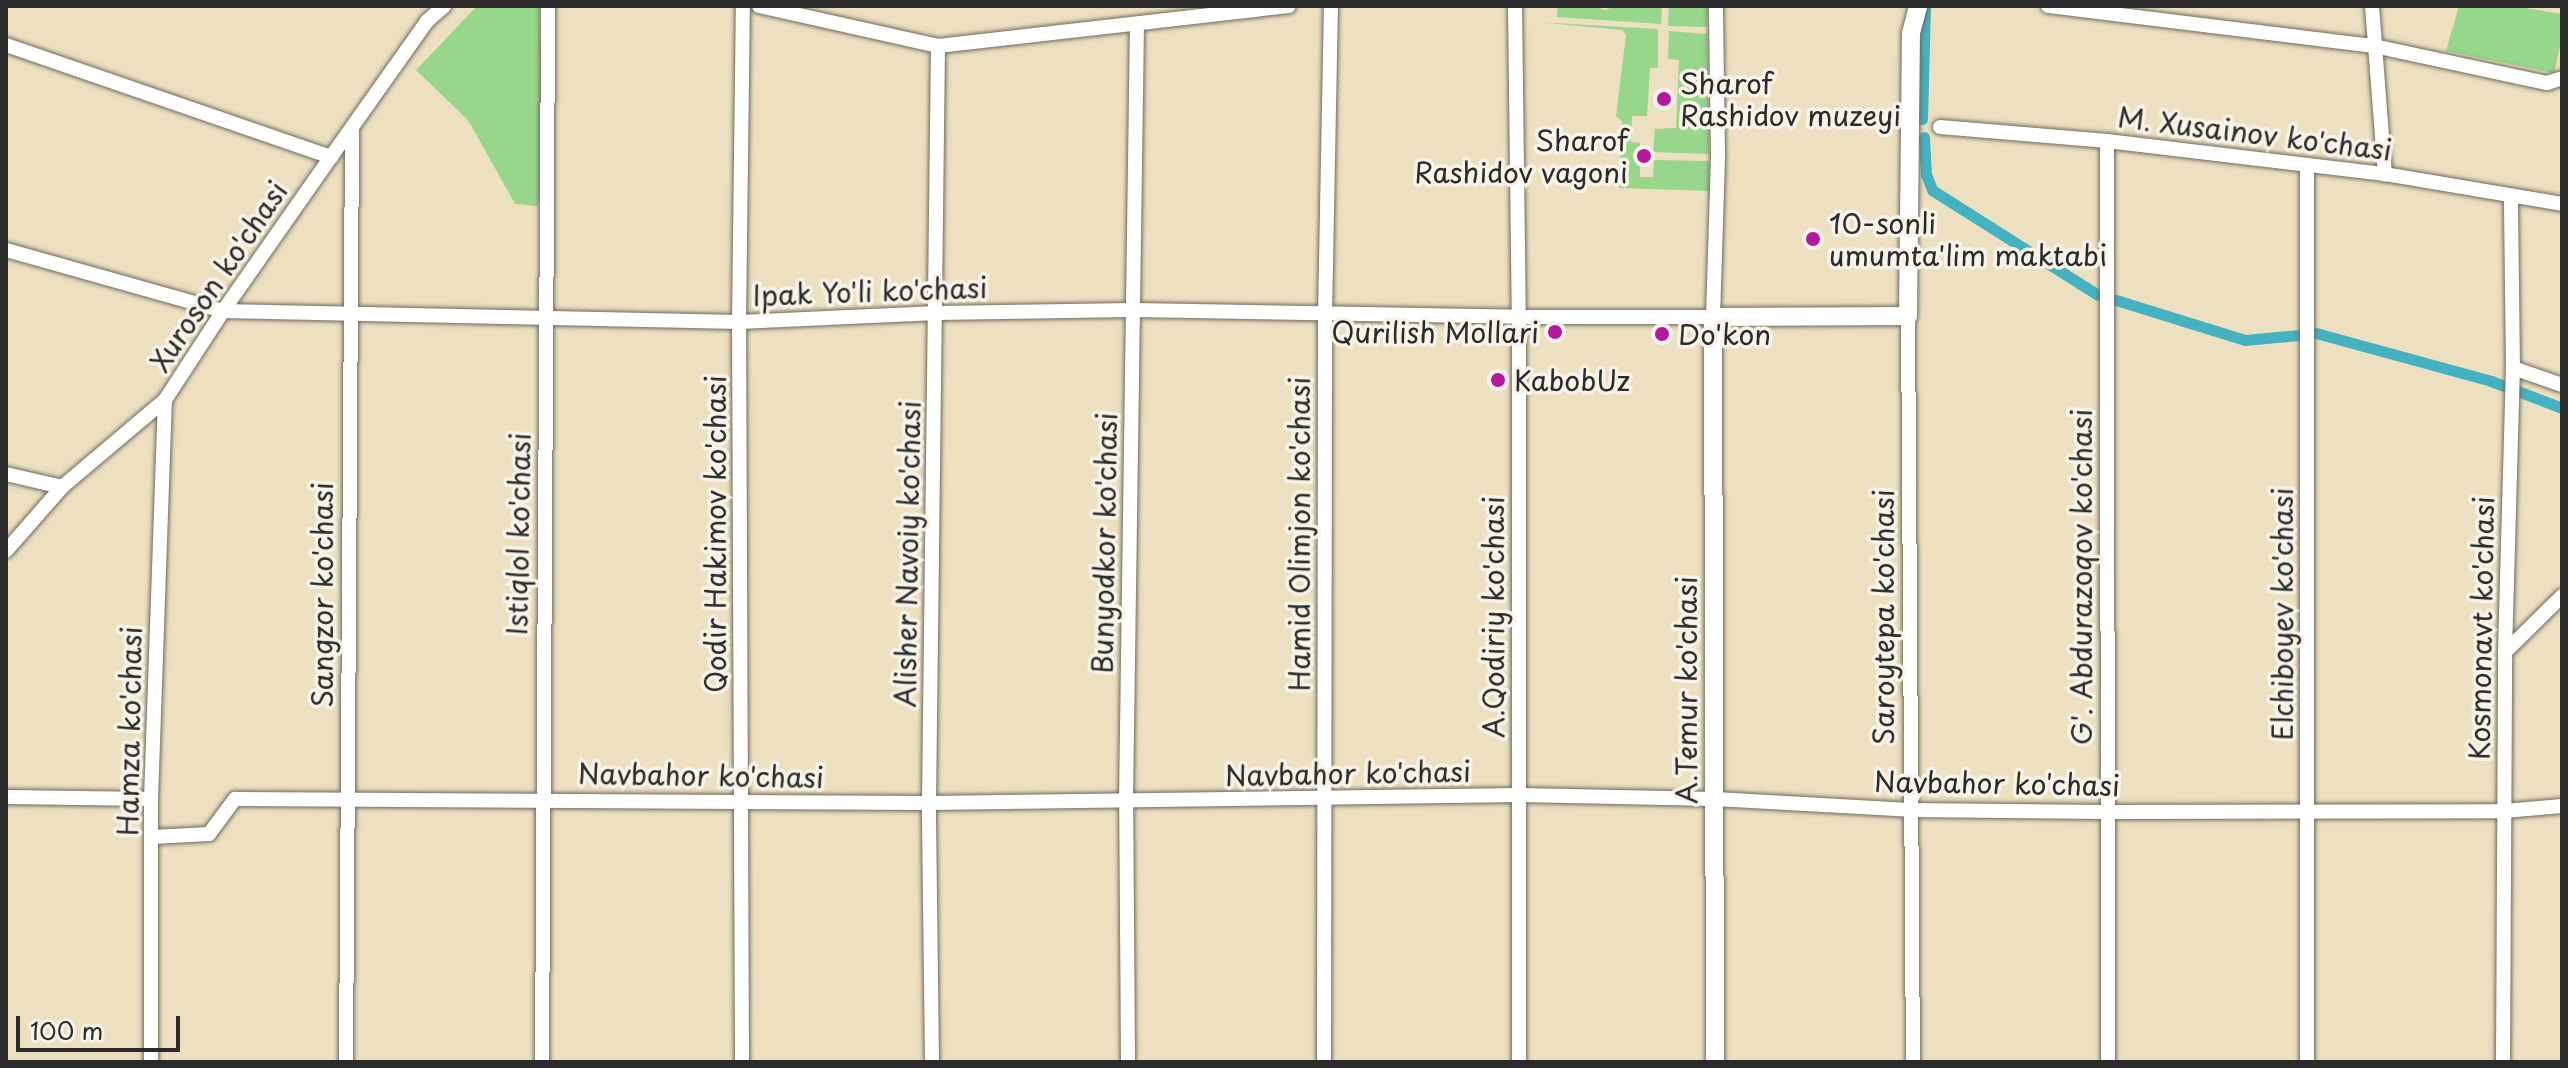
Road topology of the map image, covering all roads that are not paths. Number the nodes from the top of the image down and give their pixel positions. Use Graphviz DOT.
graph roads {
  1 [pos="444,6"];
  2 [pos="548,6"];
  3 [pos="743,6"];
  4 [pos="759,6"];
  5 [pos="1289,6"];
  6 [pos="1331,6"];
  7 [pos="1515,6"];
  8 [pos="1716,6"];
  9 [pos="1918,6"];
  10 [pos="2372,6"];
  11 [pos="2056,7"];
  12 [pos="1137,24"];
  13 [pos="6,45"];
  14 [pos="938,46"];
  15 [pos="2374,46"];
  16 [pos="2562,78"];
  17 [pos="1940,127"];
  18 [pos="352,128"];
  19 [pos="2107,141"];
  20 [pos="331,157"];
  21 [pos="2307,166"];
  22 [pos="2385,174"];
  23 [pos="2511,196"];
  24 [pos="2562,204"];
  25 [pos="6,250"];
  26 [pos="1133,310"];
  27 [pos="223,311"];
  28 [pos="937,313"];
  29 [pos="348,315"];
  30 [pos="1325,315"];
  31 [pos="1908,316"];
  32 [pos="547,317"];
  33 [pos="1519,317"];
  34 [pos="1713,317"];
  35 [pos="739,322"];
  36 [pos="2513,368"];
  37 [pos="2562,385"];
  38 [pos="165,400"];
  39 [pos="6,474"];
  40 [pos="62,487"];
  41 [pos="6,551"];
  42 [pos="2562,596"];
  43 [pos="2505,652"];
  44 [pos="1519,795"];
  45 [pos="6,797"];
  46 [pos="541,798"];
  47 [pos="151,799"];
  48 [pos="347,799"];
  49 [pos="1715,799"];
  50 [pos="1324,800"];
  51 [pos="1126,801"];
  52 [pos="743,802"];
  53 [pos="929,803"];
  54 [pos="2562,806"];
  55 [pos="2308,809"];
  56 [pos="1910,810"];
  57 [pos="2504,811"];
  58 [pos="2107,812"];
  59 [pos="152,837"];
  60 [pos="151,1062"];
  61 [pos="346,1062"];
  62 [pos="542,1062"];
  63 [pos="742,1062"];
  64 [pos="932,1062"];
  65 [pos="1128,1062"];
  66 [pos="1324,1062"];
  67 [pos="1519,1062"];
  68 [pos="1715,1062"];
  69 [pos="1913,1062"];
  70 [pos="2108,1062"];
  71 [pos="2307,1062"];
  72 [pos="2503,1062"];
  1 -- 18 [label="street, Xuroson ko'chasi"];
  2 -- 32 [label="street, Istiqlol ko'chasi"];
  3 -- 35 [label="street, Qodir Hakimov ko'chasi"];
  4 -- 14 [label="street"];
  5 -- 12 [label="street"];
  6 -- 30 [label="street, Hamid Olimjon ko'chasi"];
  7 -- 33 [label="street, A.Qodiriy ko'chasi"];
  8 -- 34 [label="street"];
  9 -- 31 [label="main road"];
  10 -- 15 [label="street"];
  11 -- 15 [label="street"];
  12 -- 14 [label="street"];
  12 -- 26 [label="street, Bunyodkor ko'chasi"];
  13 -- 20 [label="street"];
  14 -- 28 [label="street, Alisher Navoiy ko'chasi"];
  15 -- 16 [label="street"];
  15 -- 22 [label="street"];
  17 -- 19 [label="street, M. Xusainov ko'chasi"];
  18 -- 20 [label="street, Xuroson ko'chasi"];
  18 -- 29 [label="street, Sangzor ko'chasi"];
  19 -- 21 [label="street, M. Xusainov ko'chasi"];
  19 -- 58 [label="street, G'. Abdurazoqov ko'chasi"];
  20 -- 27 [label="street, Xuroson ko'chasi"];
  21 -- 22 [label="street, M. Xusainov ko'chasi"];
  21 -- 55 [label="street, Elchiboyev ko'chasi"];
  22 -- 23 [label="street, M. Xusainov ko'chasi"];
  23 -- 24 [label="street, M. Xusainov ko'chasi"];
  23 -- 36 [label="street, Kosmonavt ko'chasi"];
  25 -- 27 [label="street, Ipak Yo'li ko'chasi"];
  26 -- 28 [label="street, Ipak Yo'li ko'chasi"];
  26 -- 30 [label="street, Ipak Yo'li ko'chasi"];
  26 -- 51 [label="street, Bunyodkor ko'chasi"];
  27 -- 29 [label="street, Ipak Yo'li ko'chasi"];
  27 -- 38 [label="street, Xuroson ko'chasi"];
  28 -- 35 [label="street, Ipak Yo'li ko'chasi"];
  28 -- 53 [label="street, Alisher Navoiy ko'chasi"];
  29 -- 32 [label="street, Ipak Yo'li ko'chasi"];
  29 -- 48 [label="street, Sangzor ko'chasi"];
  30 -- 33 [label="street, Ipak Yo'li ko'chasi"];
  30 -- 50 [label="street, Hamid Olimjon ko'chasi"];
  31 -- 34 [label="main road"];
  31 -- 56 [label="street, Saroytepa ko'chasi"];
  32 -- 35 [label="street, Ipak Yo'li ko'chasi"];
  32 -- 46 [label="street, Istiqlol ko'chasi"];
  33 -- 34 [label="street, Ipak Yo'li ko'chasi"];
  33 -- 44 [label="street, A.Qodiriy ko'chasi"];
  34 -- 49 [label="main road, A.Temur ko'chasi"];
  35 -- 52 [label="street, Qodir Hakimov ko'chasi"];
  36 -- 37 [label="street"];
  36 -- 43 [label="street, Kosmonavt ko'chasi"];
  38 -- 40 [label="street, Xuroson ko'chasi"];
  38 -- 47 [label="street, Hamza ko'chasi"];
  39 -- 40 [label="street"];
  40 -- 41 [label="street, Xuroson ko'chasi"];
  42 -- 43 [label="street"];
  43 -- 57 [label="street, Kosmonavt ko'chasi"];
  44 -- 49 [label="street, Navbahor ko'chasi"];
  44 -- 50 [label="street, Navbahor ko'chasi"];
  44 -- 67 [label="street, A.Qodiriy ko'chasi"];
  45 -- 47 [label="street"];
  46 -- 48 [label="street, Navbahor ko'chasi"];
  46 -- 52 [label="street, Navbahor ko'chasi"];
  46 -- 62 [label="street, Istiqlol ko'chasi"];
  47 -- 59 [label="street, Hamza ko'chasi"];
  48 -- 59 [label="street, Navbahor ko'chasi"];
  48 -- 61 [label="street, Sangzor ko'chasi"];
  49 -- 56 [label="street, Navbahor ko'chasi"];
  49 -- 68 [label="main road, A.Temur ko'chasi"];
  50 -- 51 [label="street, Navbahor ko'chasi"];
  50 -- 66 [label="street, Hamid Olimjon ko'chasi"];
  51 -- 53 [label="street, Navbahor ko'chasi"];
  51 -- 65 [label="street, Bunyodkor ko'chasi"];
  52 -- 53 [label="street, Navbahor ko'chasi"];
  52 -- 63 [label="street, Qodir Hakimov ko'chasi"];
  53 -- 64 [label="street, Alisher Navoiy ko'chasi"];
  54 -- 57 [label="street, Navbahor ko'chasi"];
  55 -- 57 [label="street, Navbahor ko'chasi"];
  55 -- 58 [label="street, Navbahor ko'chasi"];
  55 -- 71 [label="street, Elchiboyev ko'chasi"];
  56 -- 58 [label="street, Navbahor ko'chasi"];
  56 -- 69 [label="street, Saroytepa ko'chasi"];
  57 -- 72 [label="street, Kosmonavt ko'chasi"];
  58 -- 70 [label="street, G'. Abdurazoqov ko'chasi"];
  59 -- 60 [label="street, Hamza ko'chasi"];
}
